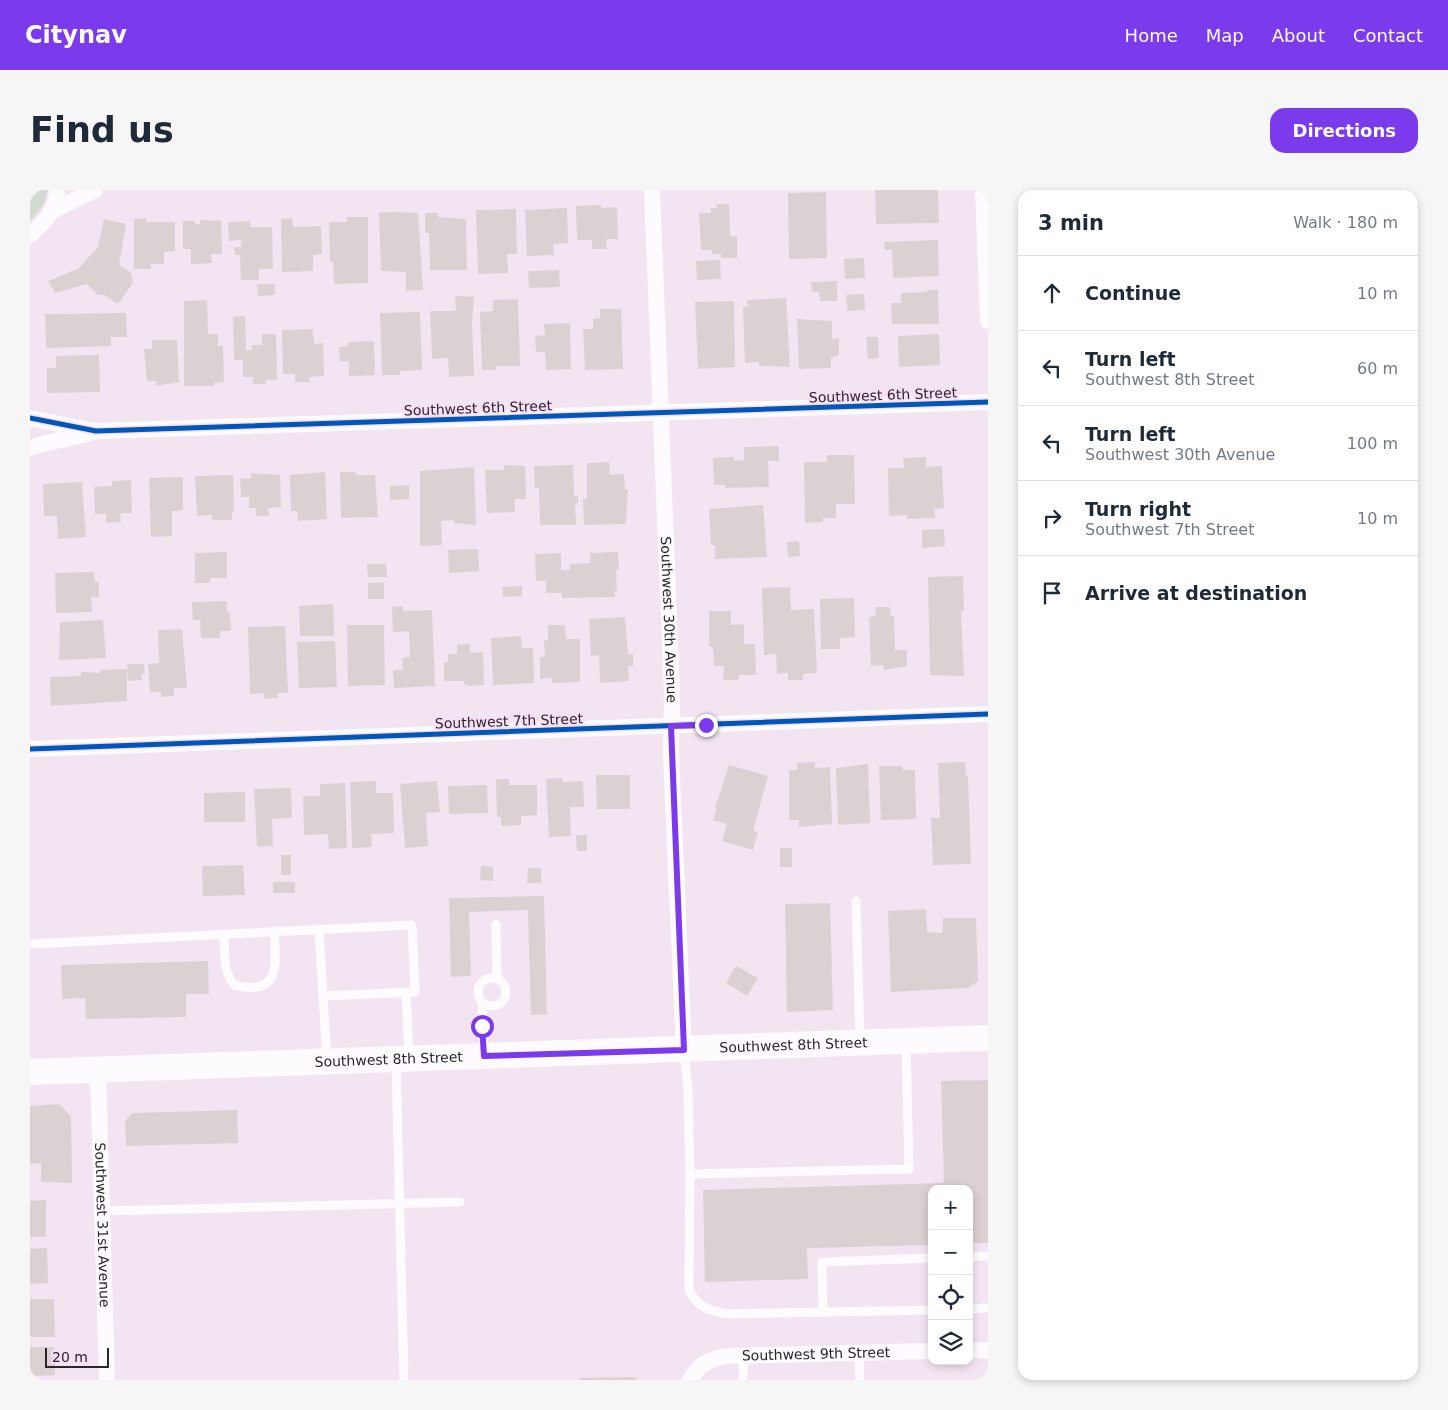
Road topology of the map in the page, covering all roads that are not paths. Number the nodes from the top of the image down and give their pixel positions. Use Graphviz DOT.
graph roads {
  1 [pos="57,190"];
  2 [pos="95,190"];
  3 [pos="652,190"];
  4 [pos="983,190"];
  5 [pos="52,211"];
  6 [pos="30,235"];
  7 [pos="988,321"];
  8 [pos="988,402"];
  9 [pos="661,414"];
  10 [pos="30,418"];
  11 [pos="30,422"];
  12 [pos="96,431"];
  13 [pos="30,447"];
  14 [pos="988,714"];
  15 [pos="671,726"];
  16 [pos="30,748"];
  17 [pos="856,901"];
  18 [pos="496,925"];
  19 [pos="320,929"];
  20 [pos="274,932"];
  21 [pos="224,934"];
  22 [pos="30,944"];
  23 [pos="497,978"];
  24 [pos="406,993"];
  25 [pos="323,996"];
  26 [pos="482,1002"];
  27 [pos="988,1038"];
  28 [pos="906,1041"];
  29 [pos="860,1042"];
  30 [pos="684,1050"];
  31 [pos="484,1056"];
  32 [pos="403,1059"];
  33 [pos="327,1062"];
  34 [pos="98,1070"];
  35 [pos="30,1072"];
  36 [pos="690,1174"];
  37 [pos="460,1202"];
  38 [pos="400,1203"];
  39 [pos="102,1211"];
  40 [pos="988,1256"];
  41 [pos="973,1257"];
  42 [pos="928,1258"];
  43 [pos="988,1308"];
  44 [pos="973,1309"];
  45 [pos="928,1310"];
  46 [pos="823,1312"];
  47 [pos="973,1350"];
  48 [pos="988,1350"];
  49 [pos="928,1351"];
  50 [pos="859,1353"];
  51 [pos="743,1355"];
  52 [pos="107,1380"];
  53 [pos="404,1380"];
  54 [pos="690,1380"];
  55 [pos="742,1380"];
  56 [pos="860,1380"];
  1 -- 5 [label="street"];
  2 -- 5 [label="street"];
  3 -- 9 [label="street, Southwest 30th Avenue"];
  4 -- 7 [label="street"];
  5 -- 6 [label="street"];
  8 -- 9 [label="street, Southwest 6th Street"];
  9 -- 12 [label="street, Southwest 6th Street"];
  9 -- 15 [label="street, Southwest 30th Avenue"];
  10 -- 12 [label="street, Southwest 6th Street"];
  11 -- 13 [label="street"];
  12 -- 13 [label="street, Southwest 6th Street"];
  14 -- 15 [label="street, Southwest 7th Street"];
  15 -- 16 [label="street, Southwest 7th Street"];
  15 -- 30 [label="street, Southwest 30th Avenue"];
  17 -- 29 [label="lane"];
  18 -- 23 [label="lane"];
  19 -- 20 [label="lane"];
  19 -- 24 [label="lane"];
  19 -- 25 [label="lane"];
  20 -- 21 [label="lane"];
  20 -- 21 [label="lane"];
  21 -- 22 [label="lane"];
  23 -- 26 [label="lane"];
  23 -- 26 [label="lane"];
  24 -- 25 [label="lane"];
  24 -- 32 [label="lane"];
  25 -- 33 [label="lane"];
  26 -- 31 [label="lane"];
  27 -- 28 [label="main road, Southwest 8th Street"];
  28 -- 29 [label="main road, Southwest 8th Street"];
  28 -- 36 [label="lane"];
  29 -- 30 [label="main road, Southwest 8th Street"];
  30 -- 31 [label="main road, Southwest 8th Street"];
  30 -- 36 [label="lane"];
  31 -- 32 [label="main road, Southwest 8th Street"];
  32 -- 33 [label="main road, Southwest 8th Street"];
  32 -- 38 [label="lane"];
  33 -- 34 [label="main road, Southwest 8th Street"];
  34 -- 35 [label="main road, Southwest 8th Street"];
  34 -- 39 [label="street, Southwest 31st Avenue"];
  36 -- 46 [label="lane"];
  37 -- 38 [label="lane"];
  38 -- 39 [label="lane"];
  38 -- 53 [label="lane"];
  39 -- 52 [label="street, Southwest 31st Avenue"];
  40 -- 41 [label="lane"];
  42 -- 46 [label="lane"];
  43 -- 44 [label="lane"];
  45 -- 46 [label="lane"];
  47 -- 48 [label="street"];
  49 -- 50 [label="street, Southwest 9th Street"];
  50 -- 51 [label="street, Southwest 9th Street"];
  50 -- 56 [label="lane"];
  51 -- 54 [label="street, Southwest 9th Street"];
  51 -- 55 [label="lane"];
}
